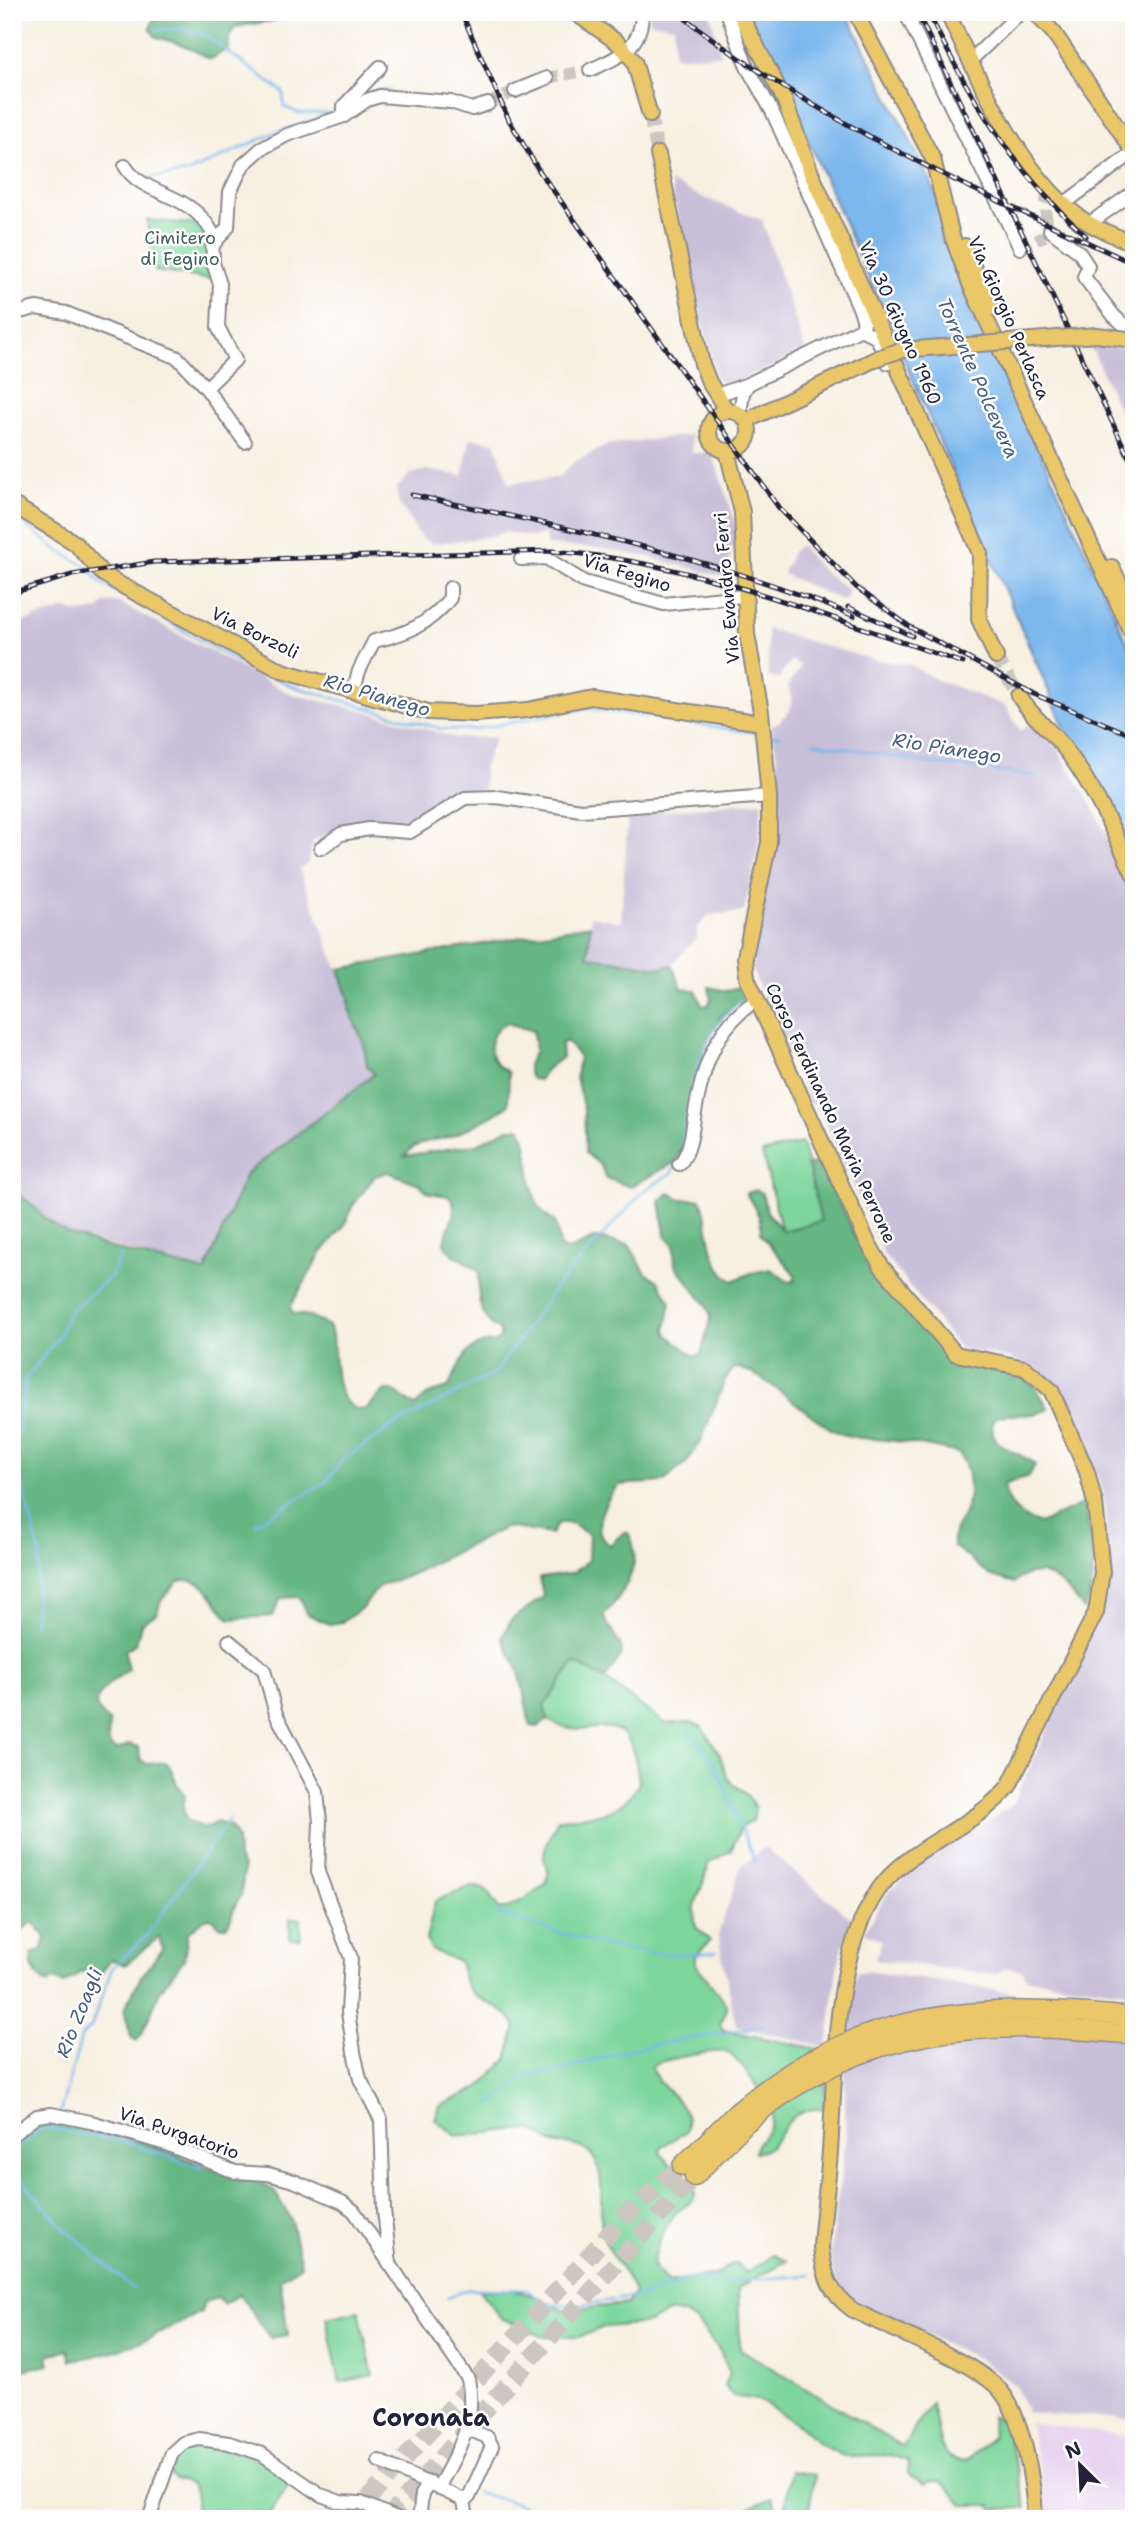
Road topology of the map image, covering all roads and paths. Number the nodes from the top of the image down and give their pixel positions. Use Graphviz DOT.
graph roads {
  1 [pos="575,12"];
  2 [pos="642,12"];
  3 [pos="727,12"];
  4 [pos="739,12"];
  5 [pos="855,12"];
  6 [pos="905,12"];
  7 [pos="947,12"];
  8 [pos="1021,12"];
  9 [pos="1034,12"];
  10 [pos="628,52"];
  11 [pos="970,61"];
  12 [pos="380,67"];
  13 [pos="590,70"];
  14 [pos="547,78"];
  15 [pos="515,91"];
  16 [pos="488,104"];
  17 [pos="650,115"];
  18 [pos="344,116"];
  19 [pos="1134,152"];
  20 [pos="658,154"];
  21 [pos="933,159"];
  22 [pos="125,166"];
  23 [pos="1131,194"];
  24 [pos="1065,203"];
  25 [pos="1090,223"];
  26 [pos="1047,229"];
  27 [pos="214,244"];
  28 [pos="1134,244"];
  29 [pos="1020,248"];
  30 [pos="12,314"];
  31 [pos="861,329"];
  32 [pos="1134,334"];
  33 [pos="1134,340"];
  34 [pos="1005,341"];
  35 [pos="748,384"];
  36 [pos="204,386"];
  37 [pos="910,390"];
  38 [pos="717,395"];
  39 [pos="742,415"];
  40 [pos="245,442"];
  41 [pos="727,451"];
  42 [pos="12,504"];
  43 [pos="521,559"];
  44 [pos="450,588"];
  45 [pos="743,596"];
  46 [pos="1134,614"];
  47 [pos="1134,638"];
  48 [pos="996,657"];
  49 [pos="756,691"];
  50 [pos="353,692"];
  51 [pos="1019,696"];
  52 [pos="729,720"];
  53 [pos="763,734"];
  54 [pos="769,796"];
  55 [pos="321,848"];
  56 [pos="1134,875"];
  57 [pos="757,1000"];
  58 [pos="679,1164"];
  59 [pos="229,1640"];
  60 [pos="1134,2017"];
  61 [pos="1134,2035"];
  62 [pos="741,2118"];
  63 [pos="12,2135"];
  64 [pos="688,2171"];
  65 [pos="390,2264"];
  66 [pos="468,2429"];
  67 [pos="379,2461"];
  68 [pos="434,2484"];
  69 [pos="464,2500"];
  70 [pos="149,2519"];
  71 [pos="399,2519"];
  72 [pos="419,2519"];
  73 [pos="467,2519"];
  74 [pos="1035,2519"];
  1 -- 10 [label="main road"];
  2 -- 10 [label="street"];
  3 -- 31 [label="street"];
  4 -- 37 [label="main road, Via 30 Giugno 1960"];
  5 -- 21 [label="main road, Via Giorgio Perlasca"];
  6 -- 29 [label="street"];
  7 -- 11 [label="main road"];
  8 -- 11 [label="street"];
  9 -- 19 [label="main road"];
  10 -- 13 [label="street"];
  10 -- 17 [label="main road"];
  11 -- 24 [label="main road"];
  12 -- 18 [label="street"];
  14 -- 15 [label="street"];
  16 -- 18 [label="street"];
  18 -- 27 [label="street"];
  19 -- 24 [label="street"];
  20 -- 38 [label="main road"];
  21 -- 34 [label="main road"];
  21 -- 47 [label="main road, Via Giorgio Perlasca"];
  22 -- 27 [label="street"];
  23 -- 25 [label="street"];
  24 -- 25 [label="main road"];
  25 -- 28 [label="main road"];
  26 -- 32 [label="street"];
  27 -- 36 [label="street"];
  30 -- 36 [label="street"];
  31 -- 35 [label="street"];
  31 -- 37 [label="street"];
  33 -- 34 [label="main road, bridge"];
  34 -- 39 [label="main road, bridge"];
  34 -- 46 [label="main road"];
  35 -- 38 [label="street"];
  35 -- 39 [label="street"];
  36 -- 40 [label="street"];
  37 -- 48 [label="main road, Via 30 Giugno 1960"];
  38 -- 39 [label="main road"];
  39 -- 41 [label="main road"];
  39 -- 41 [label="main road, Via Evandro Ferri"];
  41 -- 45 [label="main road, Via Evandro Ferri"];
  42 -- 50 [label="main road, Via Borzoli"];
  43 -- 45 [label="street, Via Fegino"];
  44 -- 50 [label="street"];
  45 -- 49 [label="main road, Via Evandro Ferri"];
  49 -- 52 [label="main road"];
  49 -- 53 [label="main road, Via Evandro Ferri"];
  50 -- 52 [label="main road, Via Borzoli"];
  51 -- 56 [label="main road"];
  52 -- 53 [label="main road, Via Borzoli"];
  53 -- 54 [label="main road, Corso Ferdinando Maria Perrone"];
  54 -- 55 [label="street"];
  54 -- 57 [label="main road, Corso Ferdinando Maria Perrone"];
  57 -- 58 [label="street"];
  57 -- 74 [label="main road, Corso Ferdinando Maria Perrone"];
  59 -- 65 [label="street"];
  60 -- 62 [label="highway, bridge"];
  61 -- 62 [label="highway, bridge"];
  62 -- 64 [label="highway"];
  63 -- 65 [label="street, Via Purgatorio"];
  65 -- 66 [label="street, Via Purgatorio"];
  66 -- 68 [label="street"];
  66 -- 69 [label="street"];
  67 -- 68 [label="street"];
  68 -- 69 [label="street"];
  68 -- 72 [label="street"];
  69 -- 73 [label="street"];
  70 -- 71 [label="street"];
}
